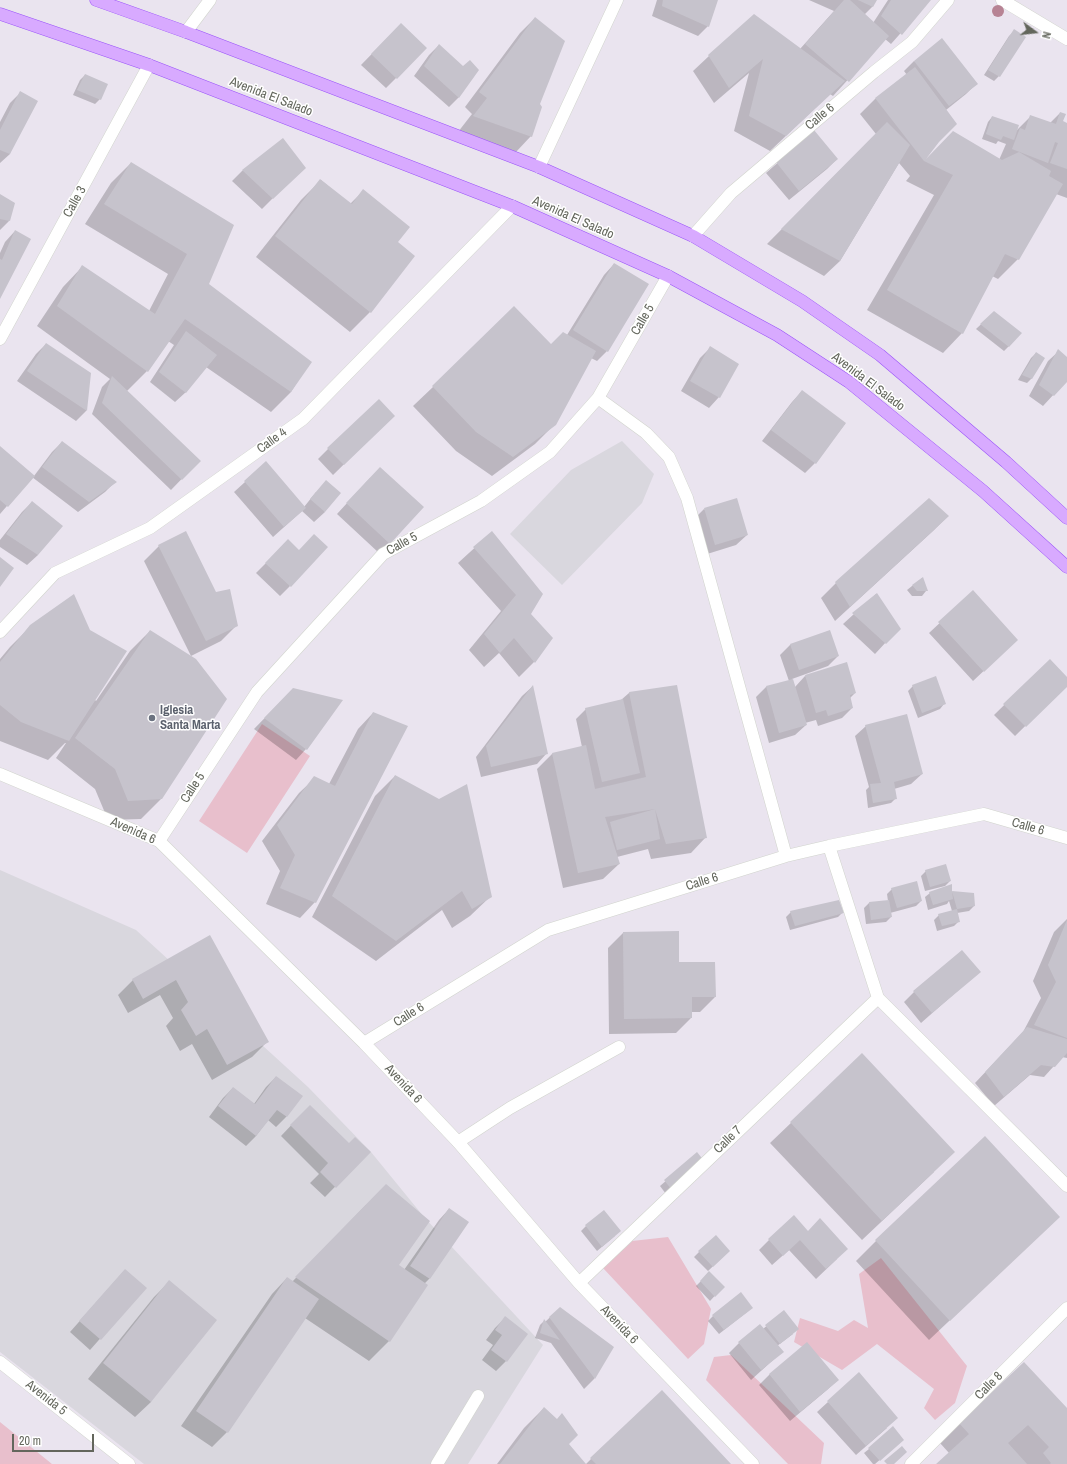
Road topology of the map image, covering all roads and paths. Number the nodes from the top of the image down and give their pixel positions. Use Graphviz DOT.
graph roads {
  1 [pos="96,0"];
  2 [pos="210,0"];
  3 [pos="617,0"];
  4 [pos="948,0"];
  5 [pos="1002,0"];
  6 [pos="0,14"];
  7 [pos="186,32"];
  8 [pos="1067,39"];
  9 [pos="150,65"];
  10 [pos="539,167"];
  11 [pos="512,206"];
  12 [pos="693,236"];
  13 [pos="668,276"];
  14 [pos="0,339"];
  15 [pos="598,398"];
  16 [pos="1067,518"];
  17 [pos="1067,568"];
  18 [pos="0,632"];
  19 [pos="0,774"];
  20 [pos="1067,838"];
  21 [pos="158,841"];
  22 [pos="829,846"];
  23 [pos="786,856"];
  24 [pos="878,998"];
  25 [pos="364,1043"];
  26 [pos="619,1047"];
  27 [pos="458,1142"];
  28 [pos="1067,1186"];
  29 [pos="579,1283"];
  30 [pos="1067,1308"];
  31 [pos="0,1362"];
  32 [pos="478,1396"];
  33 [pos="129,1464"];
  34 [pos="437,1464"];
  35 [pos="753,1464"];
  36 [pos="911,1464"];
  1 -- 7 [label="main road, Avenida El Salado"];
  2 -- 7 [label="street"];
  3 -- 10 [label="street"];
  4 -- 12 [label="street, Calle 6"];
  5 -- 8 [label="street"];
  6 -- 9 [label="main road, Avenida El Salado"];
  7 -- 10 [label="main road, Avenida El Salado"];
  9 -- 11 [label="main road, Avenida El Salado"];
  9 -- 14 [label="street, Calle 3"];
  10 -- 12 [label="main road, Avenida El Salado"];
  11 -- 13 [label="main road, Avenida El Salado"];
  11 -- 18 [label="street, Calle 4"];
  12 -- 16 [label="main road, Avenida El Salado"];
  13 -- 15 [label="street, Calle 5"];
  13 -- 17 [label="main road, Avenida El Salado"];
  15 -- 21 [label="street, Calle 5"];
  15 -- 23 [label="street"];
  19 -- 21 [label="street, Avenida 6"];
  20 -- 22 [label="street, Calle 6"];
  21 -- 25 [label="street, Avenida 6"];
  22 -- 23 [label="street, Calle 6"];
  22 -- 24 [label="street"];
  23 -- 25 [label="street, Calle 6"];
  24 -- 28 [label="street"];
  24 -- 29 [label="street, Calle 7"];
  25 -- 27 [label="street, Avenida 6"];
  26 -- 27 [label="street"];
  27 -- 29 [label="street, Avenida 6"];
  29 -- 35 [label="street, Avenida 6"];
  30 -- 36 [label="street, Calle 8"];
  31 -- 33 [label="street, Avenida 5"];
  32 -- 34 [label="street"];
}
